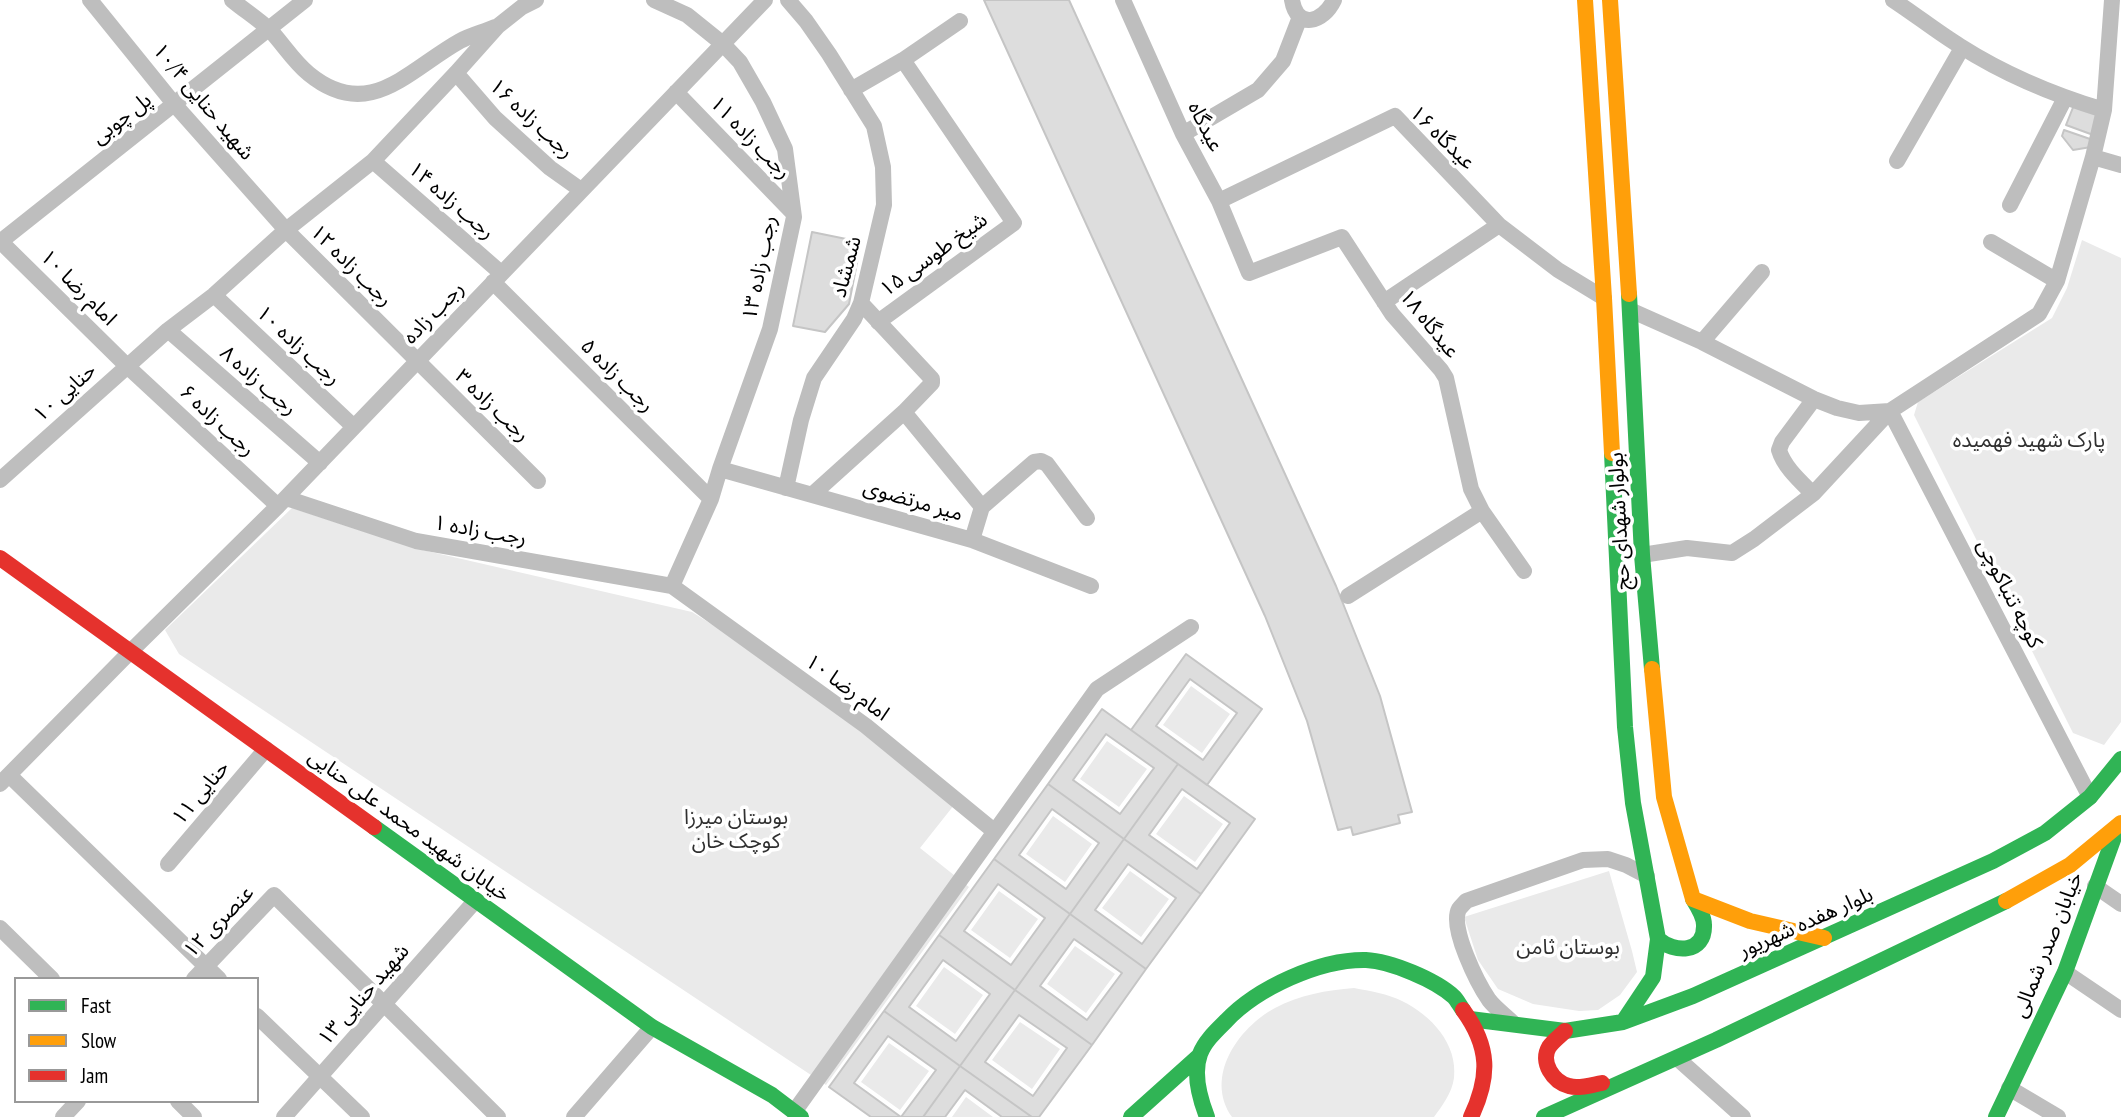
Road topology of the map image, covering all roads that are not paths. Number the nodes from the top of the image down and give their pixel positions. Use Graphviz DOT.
graph roads {
  1 [pos="90,0"];
  2 [pos="232,0"];
  3 [pos="305,0"];
  4 [pos="536,0"];
  5 [pos="654,0"];
  6 [pos="765,0"];
  7 [pos="788,0"];
  8 [pos="1123,0"];
  9 [pos="1292,0"];
  10 [pos="1334,0"];
  11 [pos="1585,0"];
  12 [pos="1610,0"];
  13 [pos="1893,0"];
  14 [pos="2112,0"];
  15 [pos="1300,16"];
  16 [pos="960,21"];
  17 [pos="498,26"];
  18 [pos="269,30"];
  19 [pos="723,44"];
  20 [pos="1962,48"];
  21 [pos="903,60"];
  22 [pos="456,73"];
  23 [pos="851,90"];
  24 [pos="676,92"];
  25 [pos="2065,98"];
  26 [pos="175,105"];
  27 [pos="2104,110"];
  28 [pos="1183,134"];
  29 [pos="2094,157"];
  30 [pos="373,161"];
  31 [pos="1897,161"];
  32 [pos="2121,165"];
  33 [pos="581,190"];
  34 [pos="1219,201"];
  35 [pos="2010,205"];
  36 [pos="793,213"];
  37 [pos="1499,225"];
  38 [pos="286,230"];
  39 [pos="0,241"];
  40 [pos="1991,242"];
  41 [pos="1762,272"];
  42 [pos="1249,273"];
  43 [pos="497,278"];
  44 [pos="2057,281"];
  45 [pos="214,295"];
  46 [pos="1604,298"];
  47 [pos="1384,302"];
  48 [pos="861,303"];
  49 [pos="1630,310"];
  50 [pos="878,322"];
  51 [pos="169,330"];
  52 [pos="1702,342"];
  53 [pos="417,362"];
  54 [pos="127,366"];
  55 [pos="1814,399"];
  56 [pos="1890,411"];
  57 [pos="904,412"];
  58 [pos="354,427"];
  59 [pos="320,463"];
  60 [pos="720,469"];
  61 [pos="0,480"];
  62 [pos="538,481"];
  63 [pos="786,488"];
  64 [pos="813,494"];
  65 [pos="1813,494"];
  66 [pos="711,499"];
  67 [pos="282,502"];
  68 [pos="982,506"];
  69 [pos="1482,511"];
  70 [pos="1087,518"];
  71 [pos="972,540"];
  72 [pos="1642,555"];
  73 [pos="0,558"];
  74 [pos="1524,571"];
  75 [pos="671,586"];
  76 [pos="1091,586"];
  77 [pos="1348,596"];
  78 [pos="1191,627"];
  79 [pos="130,652"];
  80 [pos="266,749"];
  81 [pos="2121,759"];
  82 [pos="4,780"];
  83 [pos="2090,797"];
  84 [pos="2120,825"];
  85 [pos="994,831"];
  86 [pos="168,864"];
  87 [pos="1647,876"];
  88 [pos="2095,886"];
  89 [pos="1693,899"];
  90 [pos="476,900"];
  91 [pos="2121,904"];
  92 [pos="0,928"];
  93 [pos="1824,938"];
  94 [pos="1658,939"];
  95 [pos="206,967"];
  96 [pos="2065,972"];
  97 [pos="50,977"];
  98 [pos="196,977"];
  99 [pos="217,977"];
  100 [pos="384,1004"];
  101 [pos="2121,1010"];
  102 [pos="259,1018"];
  103 [pos="1470,1019"];
  104 [pos="1623,1022"];
  105 [pos="1515,1024"];
  106 [pos="652,1027"];
  107 [pos="1565,1031"];
  108 [pos="1199,1056"];
  109 [pos="1676,1058"];
  110 [pos="320,1077"];
  111 [pos="1628,1080"];
  112 [pos="2009,1088"];
  113 [pos="76,1103"];
  114 [pos="179,1103"];
  115 [pos="798,1114"];
  116 [pos="63,1117"];
  117 [pos="194,1117"];
  118 [pos="284,1117"];
  119 [pos="362,1117"];
  120 [pos="498,1117"];
  121 [pos="574,1117"];
  122 [pos="1131,1117"];
  123 [pos="1207,1117"];
  124 [pos="1471,1117"];
  125 [pos="1544,1117"];
  126 [pos="1743,1117"];
  127 [pos="1996,1117"];
  128 [pos="2058,1117"];
  1 -- 26 [label="street, شهید حنایی ۱۰/۴"];
  2 -- 18 [label="street"];
  3 -- 18 [label="street, پل چوبی"];
  4 -- 17 [label="street"];
  5 -- 19 [label="street, رجب زاده ۱۳"];
  6 -- 19 [label="street, رجب زاده"];
  7 -- 23 [label="street, شمشاد"];
  8 -- 28 [label="street, عیدگاه"];
  9 -- 15 [label="street"];
  10 -- 15 [label="street"];
  11 -- 46 [label="main road, بولوار شهدای حج"];
  12 -- 49 [label="main road, بولوار شهدای حج"];
  13 -- 20 [label="street"];
  14 -- 27 [label="street"];
  15 -- 28 [label="street"];
  16 -- 21 [label="street"];
  17 -- 18 [label="street"];
  17 -- 22 [label="street, حنایی ۱۰"];
  18 -- 26 [label="street, پل چوبی"];
  19 -- 24 [label="street, رجب زاده"];
  19 -- 36 [label="street, رجب زاده ۱۳"];
  20 -- 25 [label="street"];
  20 -- 31 [label="street"];
  21 -- 23 [label="street"];
  21 -- 50 [label="street, ۱۵ شیخ طوسی"];
  22 -- 30 [label="street, حنایی ۱۰"];
  22 -- 33 [label="street, رجب زاده ۱۶"];
  23 -- 48 [label="street, شمشاد"];
  24 -- 33 [label="street, رجب زاده"];
  24 -- 36 [label="street, رجب زاده ۱۱"];
  25 -- 27 [label="street"];
  25 -- 35 [label="street"];
  26 -- 38 [label="street, شهید حنایی ۱۰/۴"];
  26 -- 39 [label="street, پل چوبی"];
  27 -- 29 [label="street"];
  28 -- 34 [label="street, عیدگاه"];
  29 -- 32 [label="street"];
  29 -- 44 [label="street"];
  30 -- 38 [label="street, حنایی ۱۰"];
  30 -- 43 [label="street, رجب زاده ۱۴"];
  33 -- 43 [label="street, رجب زاده"];
  34 -- 37 [label="street, عیدگاه ۱۶"];
  34 -- 42 [label="street, عیدگاه"];
  36 -- 60 [label="street, رجب زاده ۱۳"];
  37 -- 46 [label="street, عیدگاه ۱۶"];
  37 -- 47 [label="street"];
  38 -- 45 [label="street, حنایی ۱۰"];
  38 -- 53 [label="street, رجب زاده ۱۲"];
  39 -- 54 [label="street, امام رضا ۱۰"];
  40 -- 44 [label="street"];
  41 -- 52 [label="street"];
  42 -- 47 [label="street, عیدگاه ۱۸"];
  43 -- 53 [label="street, رجب زاده"];
  43 -- 66 [label="street, رجب زاده ۵"];
  44 -- 56 [label="street"];
  45 -- 51 [label="street, حنایی ۱۰"];
  45 -- 58 [label="street, رجب زاده ۱۰"];
  46 -- 87 [label="main road, بولوار شهدای حج"];
  47 -- 69 [label="street, عیدگاه ۱۸"];
  48 -- 50 [label="street"];
  48 -- 63 [label="street, شمشاد"];
  49 -- 52 [label="street"];
  49 -- 72 [label="main road, بولوار شهدای حج"];
  50 -- 57 [label="street"];
  51 -- 54 [label="street, حنایی ۱۰"];
  51 -- 59 [label="street, رجب زاده ۸"];
  52 -- 55 [label="street"];
  53 -- 58 [label="street, رجب زاده"];
  53 -- 62 [label="street, رجب زاده ۳"];
  54 -- 61 [label="street, حنایی ۱۰"];
  54 -- 67 [label="street, رجب زاده ۶"];
  55 -- 56 [label="street"];
  55 -- 65 [label="street"];
  56 -- 65 [label="street"];
  56 -- 83 [label="street, کوچه تنباکوچی"];
  57 -- 64 [label="street"];
  57 -- 68 [label="street"];
  58 -- 59 [label="street, رجب زاده"];
  59 -- 67 [label="street, رجب زاده"];
  60 -- 63 [label="street, میر مرتضوی"];
  60 -- 66 [label="street, رجب زاده ۱۳"];
  63 -- 64 [label="street, میر مرتضوی"];
  64 -- 71 [label="street, میر مرتضوی"];
  65 -- 72 [label="street"];
  66 -- 75 [label="street, رجب زاده ۱۳"];
  67 -- 75 [label="street, رجب زاده ۱"];
  67 -- 79 [label="street, رجب زاده"];
  68 -- 70 [label="street"];
  68 -- 71 [label="street"];
  69 -- 74 [label="street, عیدگاه ۱۸"];
  69 -- 77 [label="street"];
  71 -- 76 [label="street, میر مرتضوی"];
  72 -- 89 [label="main road, بولوار شهدای حج"];
  73 -- 79 [label="main road, خیابان شهید محمد علی حنایی"];
  75 -- 85 [label="street, امام رضا ۱۰"];
  78 -- 85 [label="street"];
  79 -- 80 [label="main road, خیابان شهید محمد علی حنایی"];
  79 -- 82 [label="street, رجب زاده"];
  80 -- 86 [label="street, حنایی ۱۱"];
  80 -- 90 [label="main road, خیابان شهید محمد علی حنایی"];
  81 -- 83 [label="main road, بلوار هفده شهریور"];
  82 -- 95 [label="street"];
  83 -- 93 [label="main road, بلوار هفده شهریور"];
  84 -- 88 [label="main road, خیابان صدر شمالی"];
  84 -- 109 [label="main road"];
  85 -- 115 [label="street"];
  87 -- 94 [label="main road, بولوار شهدای حج"];
  87 -- 105 [label="street"];
  88 -- 91 [label="street"];
  88 -- 96 [label="main road, خیابان صدر شمالی"];
  89 -- 93 [label="main road"];
  89 -- 94 [label="main road, بولوار شهدای حج"];
  90 -- 100 [label="street, شهید حنایی ۱۳"];
  90 -- 106 [label="main road, خیابان شهید محمد علی حنایی"];
  92 -- 97 [label="street"];
  93 -- 104 [label="main road, بلوار هفده شهریور"];
  94 -- 104 [label="main road, بولوار شهدای حج"];
  95 -- 98 [label="street, عنصری ۱۲"];
  95 -- 99 [label="street"];
  95 -- 100 [label="street, عنصری ۱۲"];
  96 -- 101 [label="street"];
  96 -- 112 [label="main road, خیابان صدر شمالی"];
  100 -- 110 [label="street, شهید حنایی ۱۳"];
  100 -- 120 [label="street"];
  102 -- 110 [label="street"];
  103 -- 105 [label="main road, بلوار هفده شهریور"];
  103 -- 108 [label="main road"];
  103 -- 124 [label="main road"];
  104 -- 107 [label="main road, بلوار هفده شهریور"];
  105 -- 107 [label="main road, بلوار هفده شهریور"];
  106 -- 115 [label="main road, خیابان شهید محمد علی حنایی"];
  106 -- 121 [label="street"];
  107 -- 111 [label="main road"];
  108 -- 122 [label="main road"];
  108 -- 123 [label="main road"];
  109 -- 111 [label="main road"];
  109 -- 126 [label="street"];
  110 -- 118 [label="street, شهید حنایی ۱۳"];
  110 -- 119 [label="street"];
  111 -- 125 [label="main road"];
  112 -- 127 [label="main road, خیابان صدر شمالی"];
  112 -- 128 [label="street"];
  113 -- 116 [label="street"];
  114 -- 117 [label="street"];
}
